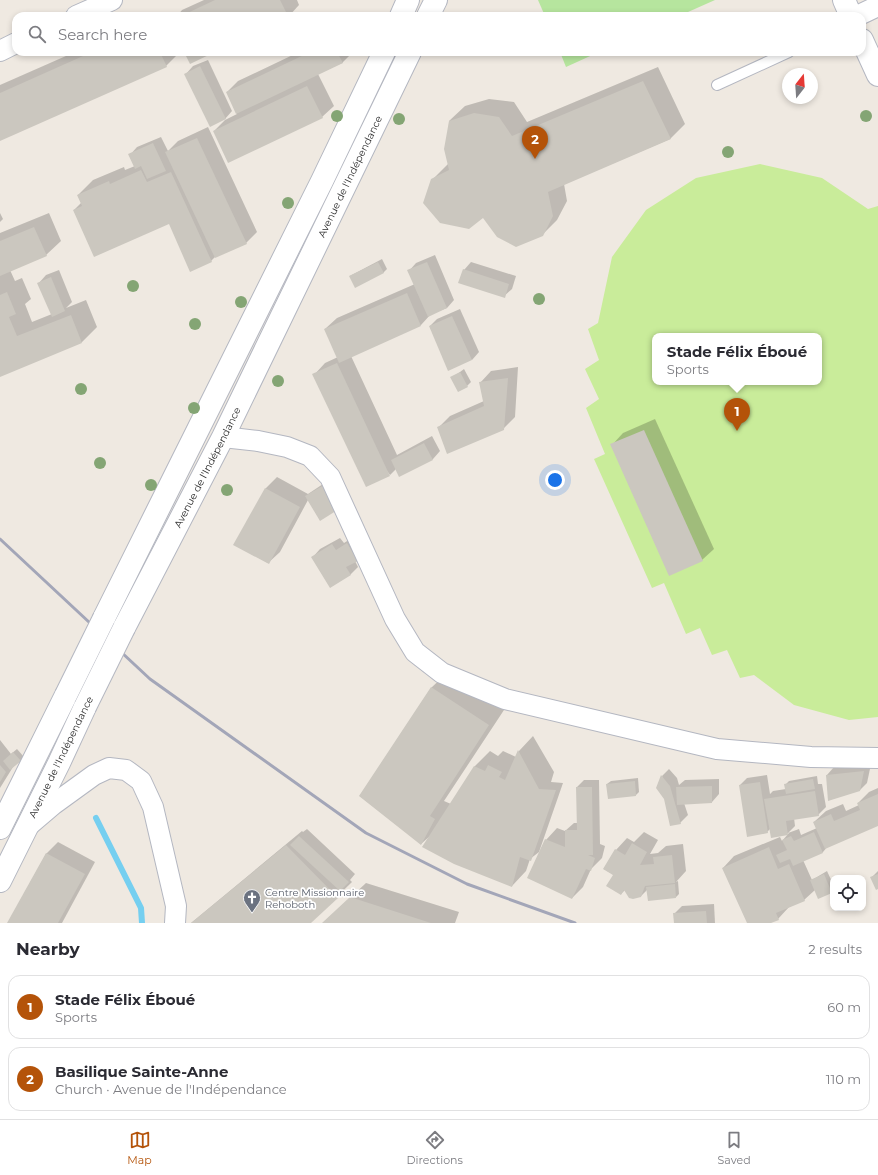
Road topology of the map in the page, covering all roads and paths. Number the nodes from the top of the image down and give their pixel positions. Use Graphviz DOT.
graph roads {
  1 [pos="112,0"];
  2 [pos="408,0"];
  3 [pos="436,0"];
  4 [pos="844,0"];
  5 [pos="878,6"];
  6 [pos="85,12"];
  7 [pos="403,12"];
  8 [pos="430,12"];
  9 [pos="849,12"];
  10 [pos="865,12"];
  11 [pos="12,46"];
  12 [pos="866,49"];
  13 [pos="0,51"];
  14 [pos="382,56"];
  15 [pos="408,56"];
  16 [pos="780,56"];
  17 [pos="878,75"];
  18 [pos="717,85"];
  19 [pos="223,437"];
  20 [pos="878,758"];
  21 [pos="0,828"];
  22 [pos="26,829"];
  23 [pos="0,881"];
  24 [pos="175,923"];
  1 -- 6 [label="street"];
  2 -- 7 [label="main road"];
  3 -- 8 [label="main road"];
  4 -- 9 [label="main road"];
  5 -- 10 [label="street"];
  11 -- 13 [label="street"];
  12 -- 17 [label="main road"];
  14 -- 21 [label="main road, bridge"];
  15 -- 19 [label="main road, Avenue de l'Indépendance"];
  16 -- 18 [label="lane"];
  19 -- 20 [label="street"];
  19 -- 22 [label="main road, Avenue de l'Indépendance, bridge"];
  22 -- 23 [label="main road, Avenue de l'Indépendance"];
  22 -- 24 [label="street"];
}
